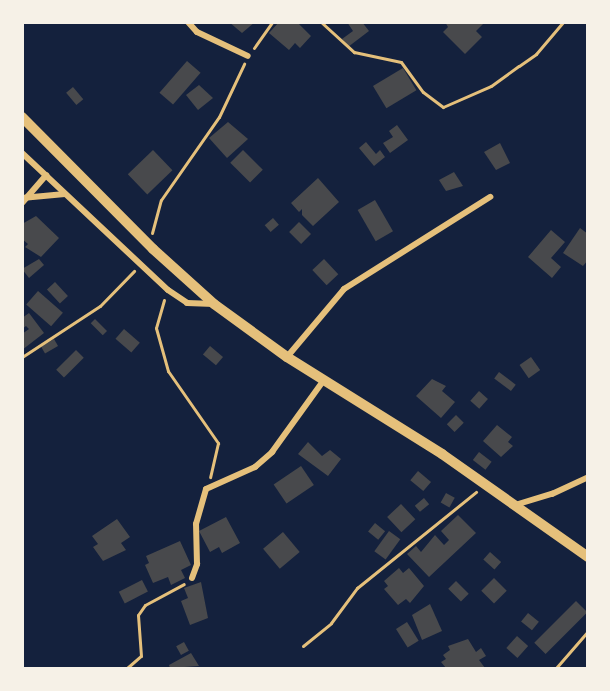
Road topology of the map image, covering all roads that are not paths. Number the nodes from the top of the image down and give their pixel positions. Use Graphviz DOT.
graph roads {
  1 [pos="188,22"];
  2 [pos="248,56"];
  3 [pos="22,117"];
  4 [pos="22,153"];
  5 [pos="46,175"];
  6 [pos="65,194"];
  7 [pos="30,195"];
  8 [pos="490,197"];
  9 [pos="22,198"];
  10 [pos="22,203"];
  11 [pos="214,304"];
  12 [pos="287,357"];
  13 [pos="325,379"];
  14 [pos="588,477"];
  15 [pos="511,506"];
  16 [pos="588,557"];
  17 [pos="192,578"];
  1 -- 2 [label="street"];
  3 -- 11 [label="street"];
  4 -- 5 [label="street"];
  5 -- 6 [label="street"];
  5 -- 7 [label="street"];
  6 -- 7 [label="street"];
  6 -- 11 [label="street"];
  7 -- 9 [label="street"];
  7 -- 10 [label="street"];
  8 -- 12 [label="street"];
  11 -- 12 [label="street"];
  12 -- 13 [label="street"];
  13 -- 15 [label="street"];
  13 -- 17 [label="street"];
  14 -- 15 [label="street"];
  15 -- 16 [label="street"];
}
